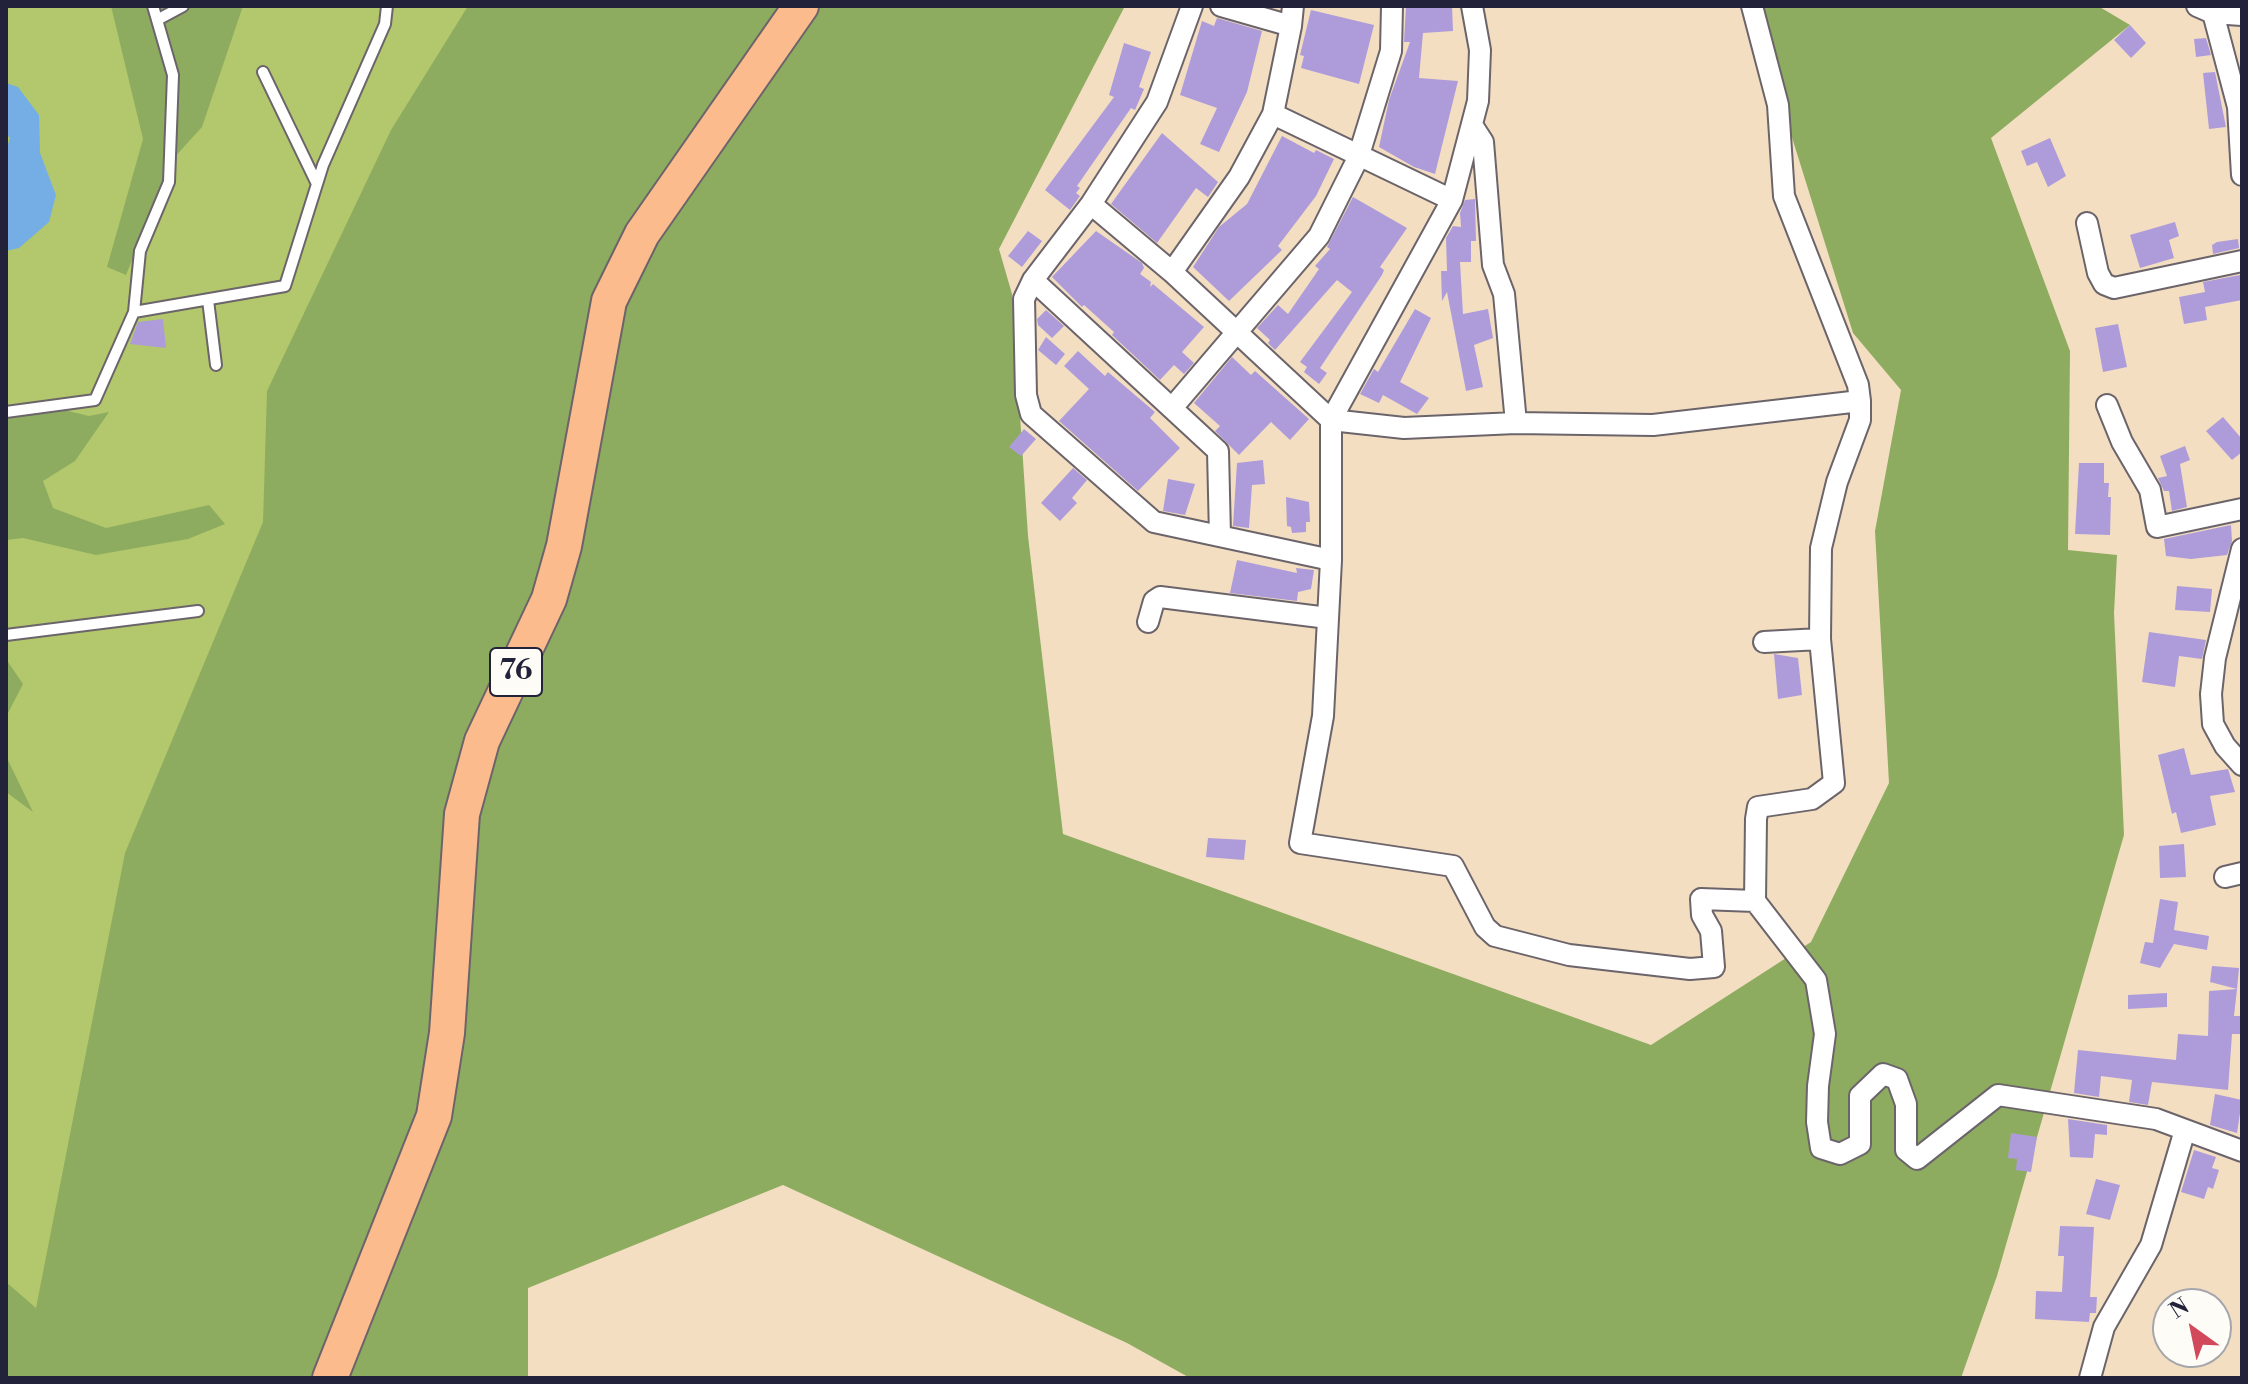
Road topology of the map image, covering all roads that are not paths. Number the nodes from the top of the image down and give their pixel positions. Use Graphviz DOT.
graph roads {
  1 [pos="153,6"];
  2 [pos="183,6"];
  3 [pos="387,6"];
  4 [pos="801,6"];
  5 [pos="1192,6"];
  6 [pos="1221,6"];
  7 [pos="1392,6"];
  8 [pos="1472,6"];
  9 [pos="1752,6"];
  10 [pos="2209,8"];
  11 [pos="2242,15"];
  12 [pos="1292,16"];
  13 [pos="157,20"];
  14 [pos="263,72"];
  15 [pos="1273,114"];
  16 [pos="1472,125"];
  17 [pos="1358,158"];
  18 [pos="2242,175"];
  19 [pos="317,184"];
  20 [pos="1452,200"];
  21 [pos="1091,204"];
  22 [pos="2087,223"];
  23 [pos="2242,261"];
  24 [pos="1172,272"];
  25 [pos="1033,280"];
  26 [pos="208,300"];
  27 [pos="134,312"];
  28 [pos="1236,333"];
  29 [pos="216,365"];
  30 [pos="1860,401"];
  31 [pos="2107,405"];
  32 [pos="1172,408"];
  33 [pos="6,412"];
  34 [pos="1331,420"];
  35 [pos="1516,423"];
  36 [pos="2242,509"];
  37 [pos="1220,536"];
  38 [pos="2242,549"];
  39 [pos="1331,560"];
  40 [pos="198,611"];
  41 [pos="1328,618"];
  42 [pos="1148,622"];
  43 [pos="6,635"];
  44 [pos="1820,639"];
  45 [pos="1764,642"];
  46 [pos="2242,765"];
  47 [pos="1755,901"];
  48 [pos="2185,1130"];
  49 [pos="2242,1151"];
  50 [pos="330,1378"];
  51 [pos="2090,1378"];
  1 -- 13 [label="lane"];
  2 -- 13 [label="lane"];
  3 -- 19 [label="lane"];
  4 -- 50 [label="main road, 76"];
  5 -- 21 [label="street"];
  6 -- 12 [label="street"];
  7 -- 17 [label="street"];
  8 -- 16 [label="street"];
  9 -- 30 [label="street"];
  10 -- 11 [label="street"];
  10 -- 18 [label="street"];
  12 -- 15 [label="street"];
  13 -- 27 [label="lane"];
  14 -- 19 [label="lane"];
  15 -- 17 [label="street"];
  15 -- 24 [label="street"];
  16 -- 20 [label="street"];
  16 -- 35 [label="street"];
  17 -- 20 [label="street"];
  17 -- 28 [label="street"];
  19 -- 26 [label="lane"];
  20 -- 34 [label="street"];
  21 -- 24 [label="street"];
  21 -- 25 [label="street"];
  22 -- 23 [label="street"];
  24 -- 28 [label="street"];
  25 -- 32 [label="street"];
  25 -- 37 [label="street"];
  26 -- 27 [label="lane"];
  26 -- 29 [label="lane"];
  27 -- 33 [label="lane"];
  28 -- 32 [label="street"];
  28 -- 34 [label="street"];
  30 -- 35 [label="street"];
  30 -- 44 [label="street"];
  31 -- 36 [label="street"];
  32 -- 37 [label="street"];
  34 -- 35 [label="street"];
  34 -- 39 [label="street"];
  37 -- 39 [label="street"];
  38 -- 46 [label="street"];
  39 -- 41 [label="street"];
  40 -- 43 [label="lane"];
  41 -- 42 [label="street"];
  41 -- 47 [label="street"];
  44 -- 45 [label="street"];
  44 -- 47 [label="street"];
  47 -- 48 [label="street"];
  48 -- 49 [label="street"];
  48 -- 51 [label="street"];
}
